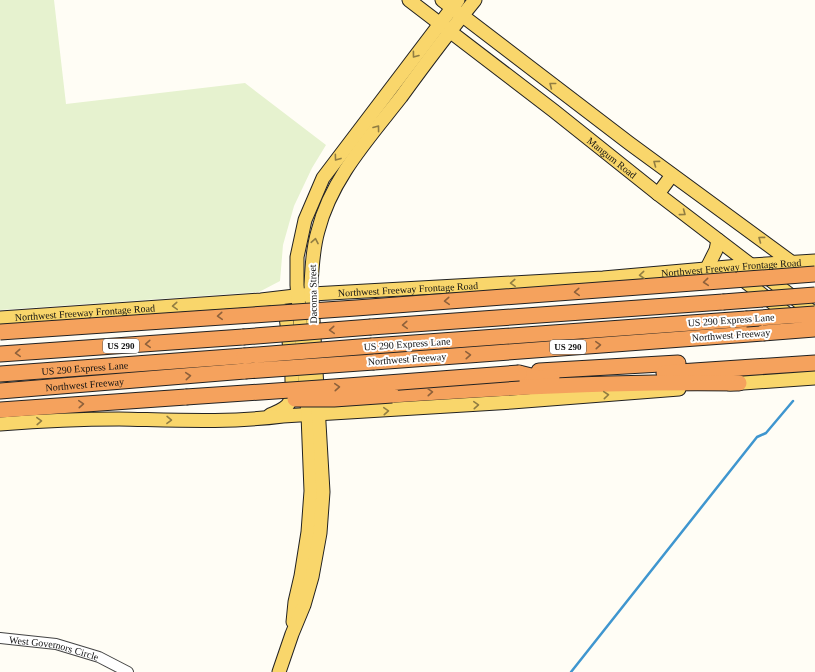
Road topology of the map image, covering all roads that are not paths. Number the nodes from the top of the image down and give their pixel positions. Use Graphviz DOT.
graph roads {
  1 [pos="409,0"];
  2 [pos="475,0"];
  3 [pos="451,2"];
  4 [pos="463,15"];
  5 [pos="439,24"];
  6 [pos="450,32"];
  7 [pos="565,95"];
  8 [pos="554,111"];
  9 [pos="672,174"];
  10 [pos="658,194"];
  11 [pos="718,240"];
  12 [pos="815,261"];
  13 [pos="792,262"];
  14 [pos="751,265"];
  15 [pos="719,269"];
  16 [pos="706,270"];
  17 [pos="815,274"];
  18 [pos="815,280"];
  19 [pos="312,294"];
  20 [pos="298,295"];
  21 [pos="815,295"];
  22 [pos="195,304"];
  23 [pos="815,314"];
  24 [pos="0,318"];
  25 [pos="815,329"];
  26 [pos="0,332"];
  27 [pos="815,336"];
  28 [pos="815,353"];
  29 [pos="0,354"];
  30 [pos="815,363"];
  31 [pos="519,373"];
  32 [pos="0,374"];
  33 [pos="814,376"];
  34 [pos="739,384"];
  35 [pos="0,390"];
  36 [pos="186,397"];
  37 [pos="0,410"];
  38 [pos="313,415"];
  39 [pos="257,420"];
  40 [pos="0,424"];
  41 [pos="0,638"];
  42 [pos="128,672"];
  43 [pos="279,672"];
  1 -- 5 [label="main road, Mangum Road"];
  2 -- 4 [label="main road, Dacoma Street"];
  3 -- 4 [label="main road, Mangum Road"];
  3 -- 5 [label="main road, Dacoma Street"];
  4 -- 6 [label="main road, Dacoma Street"];
  7 -- 4 [label="main road, Mangum Road, one-way"];
  5 -- 6 [label="main road, Mangum Road"];
  5 -- 20 [label="main road, Dacoma Street, one-way"];
  6 -- 8 [label="main road, Mangum Road"];
  19 -- 6 [label="main road, Dacoma Street, one-way"];
  7 -- 8 [label="main road"];
  9 -- 7 [label="main road, Mangum Road, one-way"];
  8 -- 10 [label="main road, Mangum Road"];
  9 -- 10 [label="main road"];
  13 -- 9 [label="main road, Mangum Road, one-way"];
  10 -- 11 [label="main road, Mangum Road, one-way"];
  11 -- 14 [label="main road, Mangum Road"];
  11 -- 16 [label="main road"];
  12 -- 13 [label="main road, Northwest Freeway Frontage Road"];
  13 -- 14 [label="main road, Northwest Freeway Frontage Road"];
  13 -- 18 [label="main road, Mangum Road"];
  14 -- 15 [label="main road, Northwest Freeway Frontage Road"];
  14 -- 23 [label="main road, Mangum Road"];
  15 -- 16 [label="main road, Northwest Freeway Frontage Road"];
  15 -- 27 [label="main road"];
  16 -- 19 [label="main road, Northwest Freeway Frontage Road, one-way"];
  17 -- 26 [label="highway, one-way, bridge"];
  19 -- 20 [label="main road, Northwest Freeway Frontage Road"];
  19 -- 38 [label="main road, Dacoma Street"];
  20 -- 22 [label="main road, Northwest Freeway Frontage Road"];
  20 -- 38 [label="main road, Dacoma Street"];
  21 -- 29 [label="highway, US 290, one-way, bridge"];
  22 -- 24 [label="main road, Northwest Freeway Frontage Road, one-way"];
  22 -- 39 [label="main road"];
  23 -- 32 [label="highway, US 290 Express Lane, bridge"];
  35 -- 25 [label="highway, Northwest Freeway / US 290, one-way, bridge"];
  28 -- 31 [label="highway"];
  30 -- 31 [label="highway"];
  36 -- 31 [label="highway, one-way, bridge"];
  33 -- 34 [label="main road"];
  36 -- 34 [label="highway, one-way, bridge"];
  38 -- 34 [label="main road, one-way"];
  37 -- 36 [label="highway, one-way"];
  38 -- 39 [label="main road"];
  38 -- 43 [label="main road, Dacoma Street"];
  40 -- 39 [label="main road, one-way"];
  41 -- 42 [label="street, West Governors Circle"];
}
